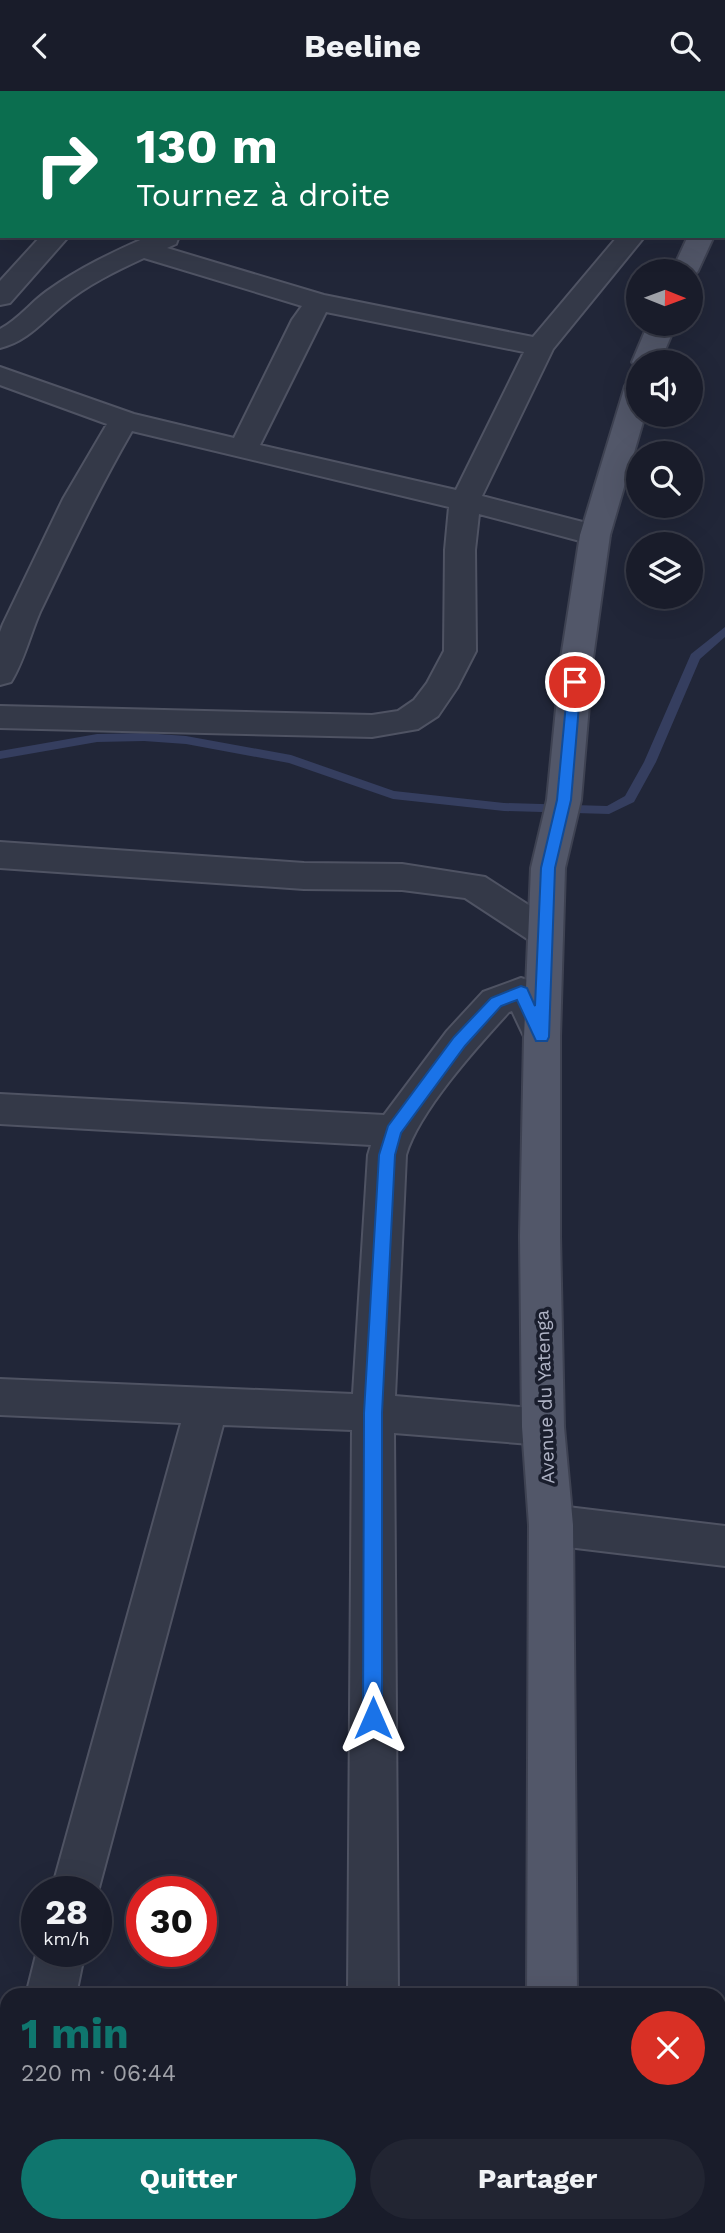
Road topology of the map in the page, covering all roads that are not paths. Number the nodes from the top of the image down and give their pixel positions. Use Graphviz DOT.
graph roads {
  1 [pos="54,238"];
  2 [pos="165,238"];
  3 [pos="630,238"];
  4 [pos="700,238"];
  5 [pos="143,249"];
  6 [pos="690,259"];
  7 [pos="0,297"];
  8 [pos="319,302"];
  9 [pos="0,340"];
  10 [pos="540,347"];
  11 [pos="0,375"];
  12 [pos="124,420"];
  13 [pos="627,427"];
  14 [pos="244,448"];
  15 [pos="465,501"];
  16 [pos="595,535"];
  17 [pos="0,674"];
  18 [pos="0,717"];
  19 [pos="0,855"];
  20 [pos="545,933"];
  21 [pos="542,1037"];
  22 [pos="0,1109"];
  23 [pos="394,1131"];
  24 [pos="0,1397"];
  25 [pos="207,1406"];
  26 [pos="373,1413"];
  27 [pos="543,1427"];
  28 [pos="551,1525"];
  29 [pos="725,1546"];
  30 [pos="79,1876"];
  31 [pos="57,1967"];
  32 [pos="53,1988"];
  33 [pos="373,1988"];
  34 [pos="552,1988"];
  1 -- 7 [label="street"];
  2 -- 5 [label="street"];
  3 -- 10 [label="street"];
  4 -- 6 [label="main road"];
  5 -- 8 [label="street"];
  5 -- 9 [label="street"];
  8 -- 10 [label="street"];
  8 -- 14 [label="street"];
  10 -- 15 [label="street"];
  11 -- 12 [label="street"];
  12 -- 14 [label="street"];
  12 -- 17 [label="street"];
  13 -- 16 [label="main road, Avenue du Yatenga"];
  14 -- 15 [label="street"];
  15 -- 16 [label="street"];
  15 -- 18 [label="street"];
  16 -- 20 [label="main road, Avenue du Yatenga"];
  19 -- 20 [label="street"];
  20 -- 21 [label="main road, Avenue du Yatenga"];
  21 -- 23 [label="street"];
  21 -- 27 [label="main road, Avenue du Yatenga"];
  22 -- 23 [label="street"];
  23 -- 26 [label="street"];
  24 -- 25 [label="street"];
  25 -- 26 [label="street"];
  25 -- 30 [label="street"];
  26 -- 27 [label="street"];
  26 -- 33 [label="street"];
  27 -- 28 [label="main road, Avenue du Yatenga"];
  28 -- 29 [label="street"];
  28 -- 34 [label="main road, Avenue du Yatenga"];
  31 -- 32 [label="street"];
}
